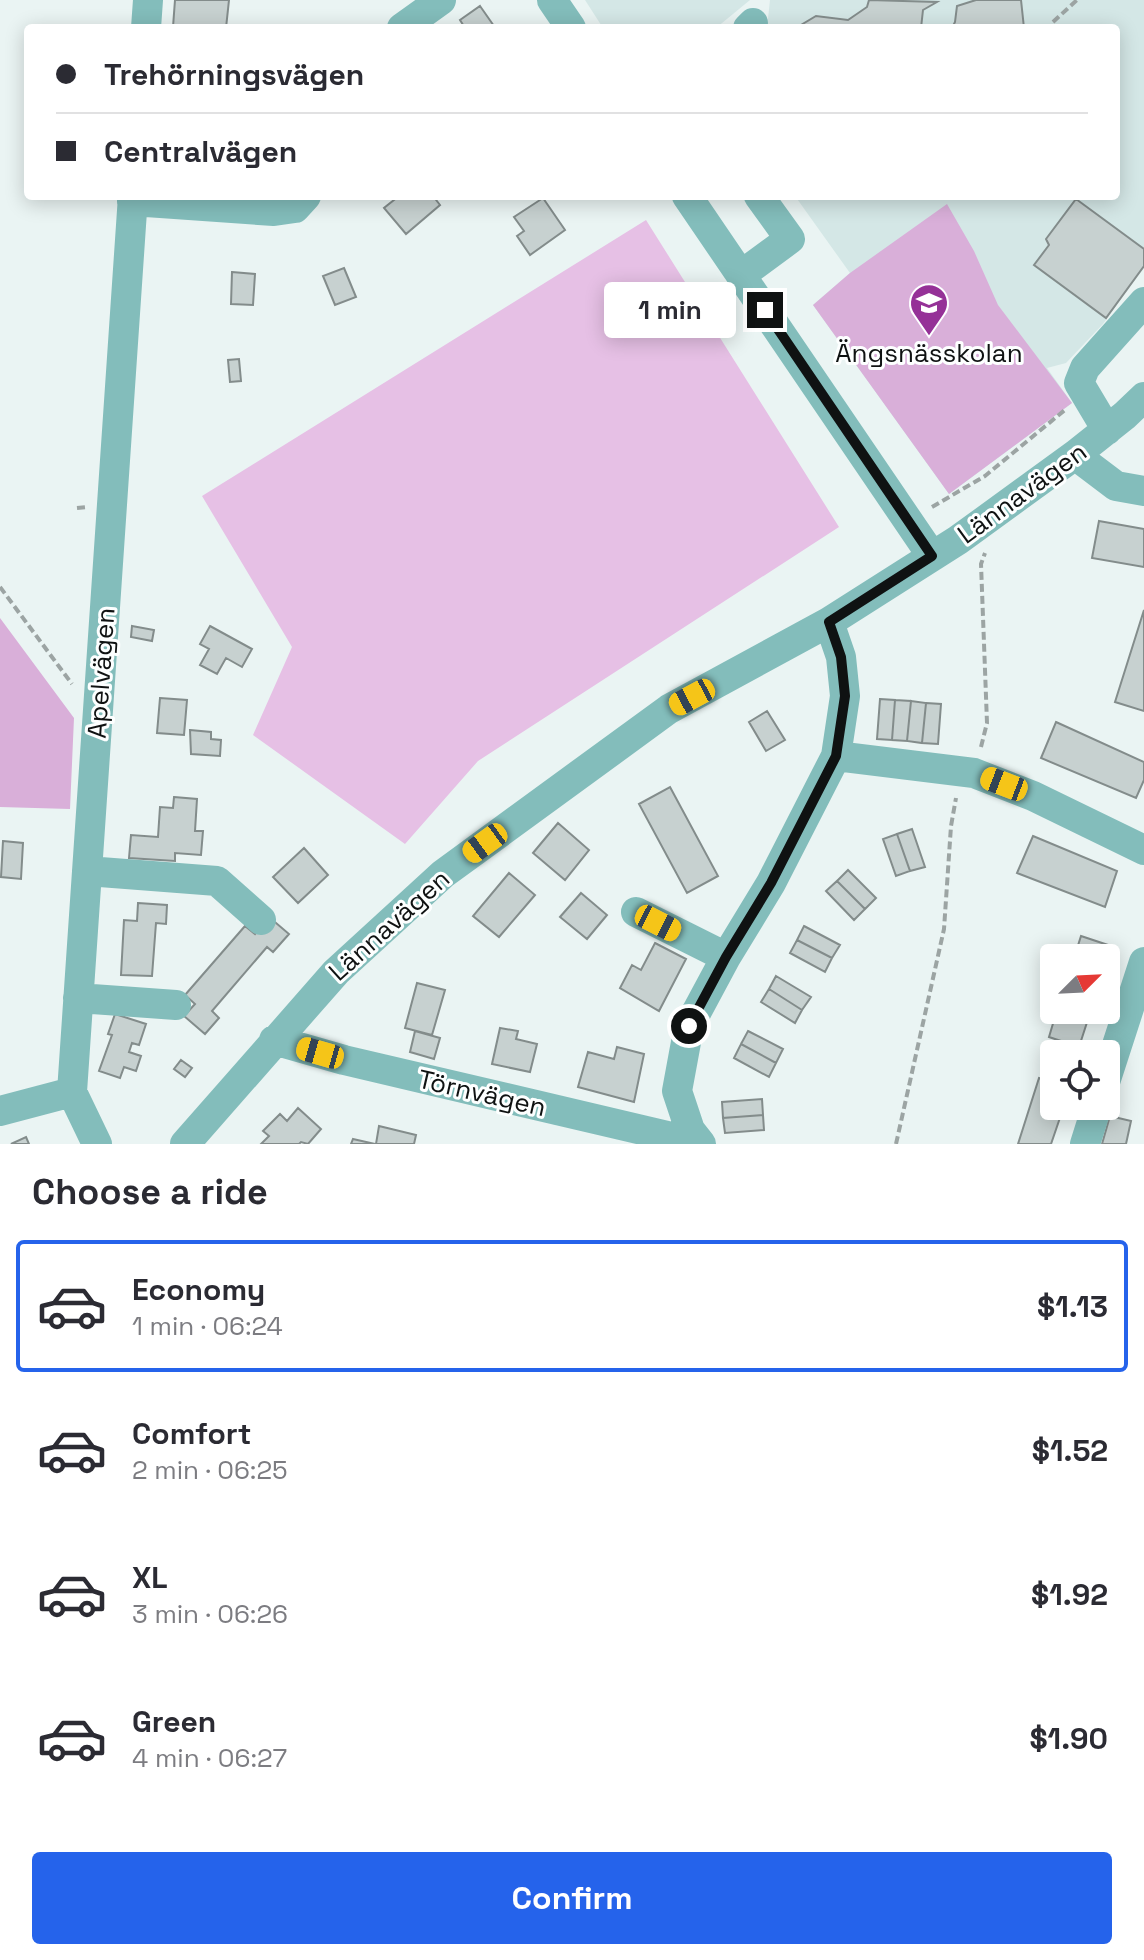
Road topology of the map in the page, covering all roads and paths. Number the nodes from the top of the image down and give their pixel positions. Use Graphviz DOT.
graph roads {
  1 [pos="148,0"];
  2 [pos="441,0"];
  3 [pos="552,0"];
  4 [pos="1077,0"];
  5 [pos="1053,22"];
  6 [pos="146,24"];
  7 [pos="408,24"];
  8 [pos="568,24"];
  9 [pos="132,200"];
  10 [pos="144,200"];
  11 [pos="302,200"];
  12 [pos="690,200"];
  13 [pos="762,200"];
  14 [pos="741,275"];
  15 [pos="1144,302"];
  16 [pos="1085,393"];
  17 [pos="1144,397"];
  18 [pos="1107,430"];
  19 [pos="1075,455"];
  20 [pos="1144,491"];
  21 [pos="908,523"];
  22 [pos="987,549"];
  23 [pos="932,556"];
  24 [pos="0,587"];
  25 [pos="829,622"];
  26 [pos="98,718"];
  27 [pos="836,756"];
  28 [pos="967,772"];
  29 [pos="1144,850"];
  30 [pos="87,871"];
  31 [pos="636,912"];
  32 [pos="261,920"];
  33 [pos="726,957"];
  34 [pos="1144,962"];
  35 [pos="78,998"];
  36 [pos="176,1005"];
  37 [pos="274,1040"];
  38 [pos="1119,1040"];
  39 [pos="72,1092"];
  40 [pos="0,1111"];
  41 [pos="1093,1120"];
  42 [pos="696,1137"];
  43 [pos="97,1144"];
  44 [pos="185,1144"];
  45 [pos="896,1144"];
  46 [pos="1085,1144"];
  1 -- 6 [label="street"];
  2 -- 7 [label="street"];
  3 -- 8 [label="street"];
  4 -- 5 [label="path"];
  9 -- 26 [label="street, Apelvägen"];
  10 -- 11 [label="street"];
  12 -- 14 [label="street"];
  13 -- 14 [label="street"];
  14 -- 21 [label="street"];
  15 -- 16 [label="street"];
  16 -- 18 [label="street"];
  16 -- 21 [label="path"];
  17 -- 18 [label="street, Lännavägen"];
  18 -- 19 [label="street, Lännavägen"];
  19 -- 20 [label="street"];
  19 -- 23 [label="street, Lännavägen"];
  21 -- 23 [label="street"];
  22 -- 28 [label="path"];
  23 -- 25 [label="street, Lännavägen"];
  24 -- 26 [label="path"];
  25 -- 27 [label="street"];
  25 -- 37 [label="street, Lännavägen"];
  26 -- 30 [label="street, Apelvägen"];
  27 -- 28 [label="street"];
  27 -- 33 [label="street"];
  28 -- 29 [label="street"];
  28 -- 45 [label="path"];
  30 -- 32 [label="street"];
  30 -- 35 [label="street, Apelvägen"];
  31 -- 33 [label="street"];
  33 -- 42 [label="street"];
  34 -- 38 [label="street"];
  35 -- 36 [label="street"];
  35 -- 39 [label="street, Apelvägen"];
  37 -- 42 [label="street, Törnvägen"];
  37 -- 44 [label="street, Lännavägen"];
  39 -- 40 [label="street"];
  39 -- 43 [label="street, Apelvägen"];
  41 -- 46 [label="street"];
}
